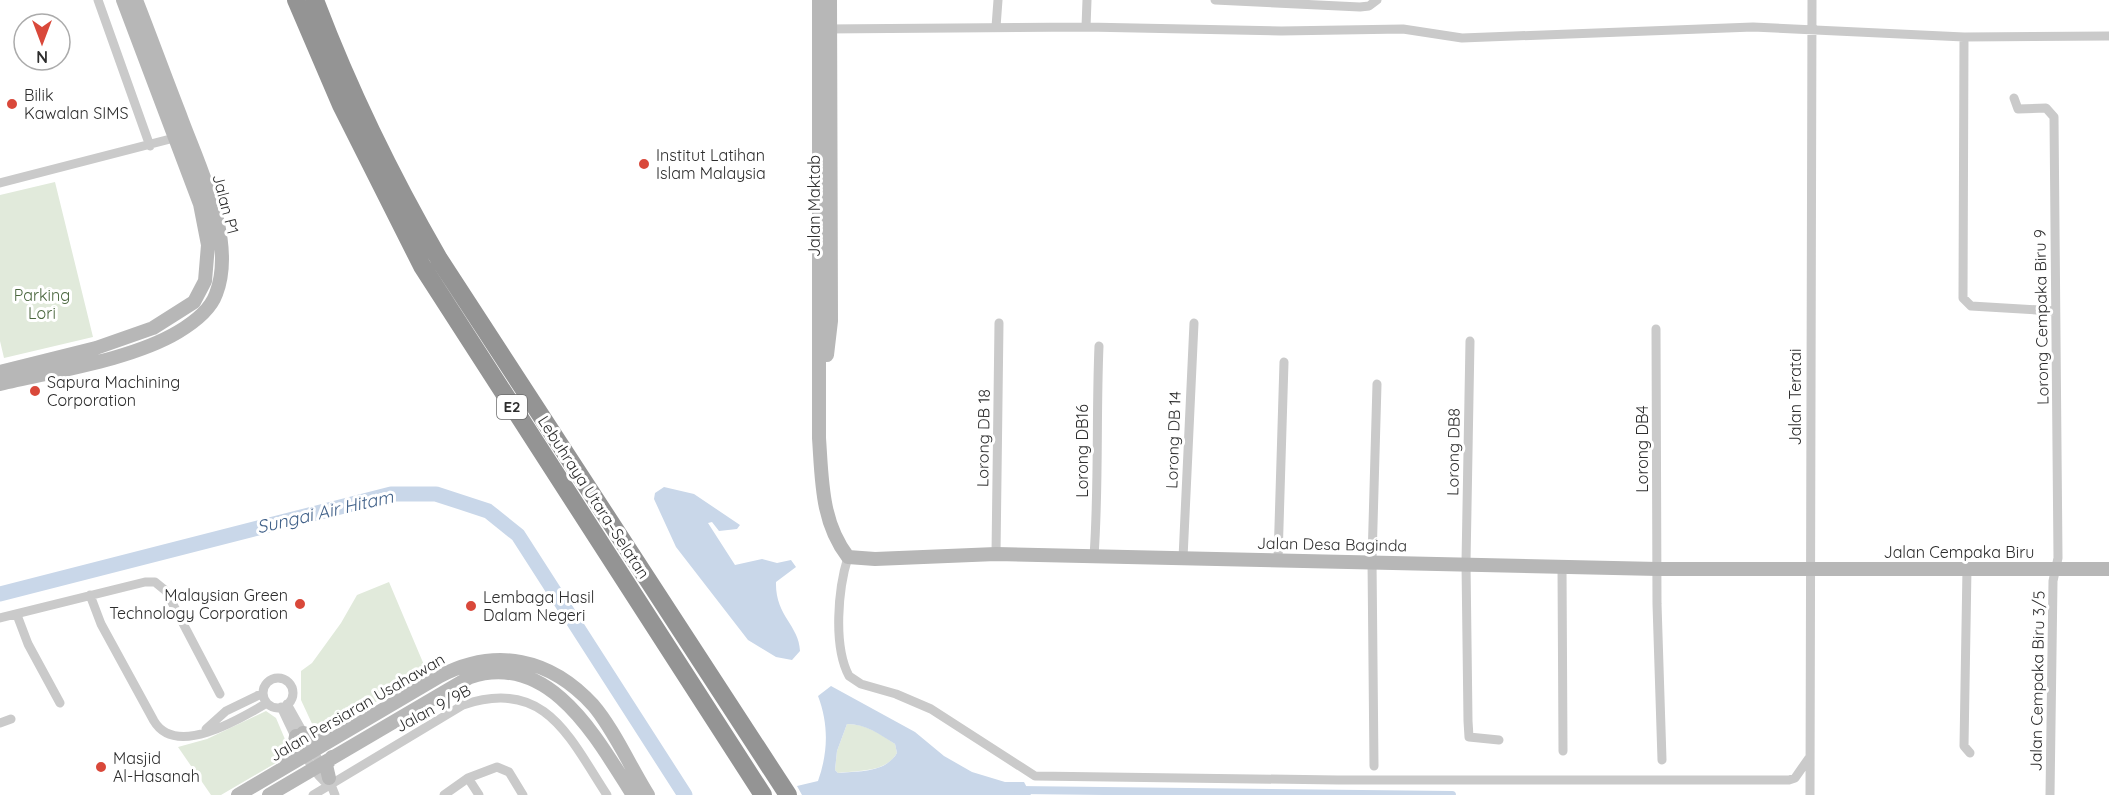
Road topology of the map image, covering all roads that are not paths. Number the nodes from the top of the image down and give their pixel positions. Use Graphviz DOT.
graph roads {
  1 [pos="98,0"];
  2 [pos="123,0"];
  3 [pos="136,0"];
  4 [pos="296,0"];
  5 [pos="315,0"];
  6 [pos="819,0"];
  7 [pos="830,0"];
  8 [pos="998,0"];
  9 [pos="1088,0"];
  10 [pos="1215,0"];
  11 [pos="1812,0"];
  12 [pos="1376,1"];
  13 [pos="1283,2"];
  14 [pos="996,27"];
  15 [pos="1086,27"];
  16 [pos="824,29"];
  17 [pos="1812,30"];
  18 [pos="2109,36"];
  19 [pos="1964,37"];
  20 [pos="2014,98"];
  21 [pos="181,135"];
  22 [pos="150,146"];
  23 [pos="0,183"];
  24 [pos="2055,311"];
  25 [pos="999,323"];
  26 [pos="1194,323"];
  27 [pos="1656,329"];
  28 [pos="1470,340"];
  29 [pos="1099,345"];
  30 [pos="1284,362"];
  31 [pos="0,372"];
  32 [pos="0,384"];
  33 [pos="1377,384"];
  34 [pos="996,554"];
  35 [pos="1094,556"];
  36 [pos="851,558"];
  37 [pos="1183,558"];
  38 [pos="1278,559"];
  39 [pos="1372,560"];
  40 [pos="1466,563"];
  41 [pos="1562,566"];
  42 [pos="1658,568"];
  43 [pos="1809,568"];
  44 [pos="1967,568"];
  45 [pos="2055,568"];
  46 [pos="2109,569"];
  47 [pos="90,595"];
  48 [pos="17,615"];
  49 [pos="0,618"];
  50 [pos="263,693"];
  51 [pos="220,694"];
  52 [pos="60,703"];
  53 [pos="267,703"];
  54 [pos="284,706"];
  55 [pos="11,719"];
  56 [pos="0,723"];
  57 [pos="202,733"];
  58 [pos="300,734"];
  59 [pos="339,736"];
  60 [pos="1499,740"];
  61 [pos="1563,751"];
  62 [pos="1970,753"];
  63 [pos="333,756"];
  64 [pos="1809,758"];
  65 [pos="1662,760"];
  66 [pos="311,762"];
  67 [pos="1374,766"];
  68 [pos="284,769"];
  69 [pos="468,778"];
  70 [pos="325,785"];
  71 [pos="787,793"];
  72 [pos="238,795"];
  73 [pos="269,795"];
  74 [pos="335,795"];
  75 [pos="444,795"];
  76 [pos="479,795"];
  77 [pos="523,795"];
  78 [pos="607,795"];
  79 [pos="633,795"];
  80 [pos="648,795"];
  81 [pos="763,795"];
  82 [pos="1810,795"];
  83 [pos="2050,795"];
  1 -- 22 [label="street"];
  2 -- 21 [label="street, Jalan P1"];
  3 -- 21 [label="street, Jalan P1"];
  4 -- 81 [label="highway, Lebuhraya Utara–Selatan / E2"];
  5 -- 71 [label="highway, Lebuhraya Utara–Selatan / E2"];
  6 -- 16 [label="street, Jalan Maktab"];
  7 -- 16 [label="street, Jalan Maktab"];
  8 -- 14 [label="street"];
  9 -- 15 [label="street"];
  10 -- 13 [label="street"];
  11 -- 17 [label="street, Jalan Teratai"];
  12 -- 13 [label="street"];
  14 -- 15 [label="street"];
  14 -- 16 [label="street"];
  15 -- 17 [label="street"];
  16 -- 36 [label="street, Jalan Maktab"];
  17 -- 19 [label="street"];
  17 -- 43 [label="street, Jalan Teratai"];
  18 -- 19 [label="street"];
  19 -- 24 [label="street"];
  20 -- 24 [label="street, Lorong Cempaka Biru 9"];
  21 -- 22 [label="street"];
  21 -- 31 [label="street, Jalan P1"];
  21 -- 32 [label="street, Jalan P1"];
  22 -- 23 [label="street"];
  24 -- 45 [label="street, Lorong Cempaka Biru 9"];
  25 -- 34 [label="street, Lorong DB 18"];
  26 -- 37 [label="street, Lorong DB 14"];
  27 -- 42 [label="street, Lorong DB4"];
  28 -- 40 [label="street, Lorong DB8"];
  29 -- 35 [label="street, Lorong DB16"];
  30 -- 38 [label="street"];
  33 -- 39 [label="street"];
  34 -- 35 [label="street, Jalan Desa Baginda"];
  34 -- 36 [label="street, Jalan Desa Baginda"];
  35 -- 37 [label="street, Jalan Desa Baginda"];
  36 -- 64 [label="street"];
  37 -- 38 [label="street, Jalan Desa Baginda"];
  38 -- 39 [label="street, Jalan Desa Baginda"];
  39 -- 40 [label="street, Jalan Desa Baginda"];
  39 -- 67 [label="street"];
  40 -- 41 [label="street, Jalan Desa Baginda"];
  40 -- 60 [label="street, Lorong DB8"];
  41 -- 42 [label="street, Jalan Desa Baginda"];
  41 -- 61 [label="street"];
  42 -- 43 [label="street, Jalan Desa Baginda"];
  42 -- 65 [label="street, Lorong DB4"];
  43 -- 44 [label="street, Jalan Cempaka Biru"];
  43 -- 64 [label="street, Jalan Teratai"];
  44 -- 45 [label="street, Jalan Cempaka Biru"];
  44 -- 62 [label="street"];
  45 -- 46 [label="street, Jalan Cempaka Biru"];
  45 -- 83 [label="street, Jalan Cempaka Biru 3/5"];
  47 -- 48 [label="street"];
  47 -- 51 [label="street"];
  47 -- 57 [label="street"];
  48 -- 49 [label="street"];
  48 -- 52 [label="street"];
  50 -- 53 [label="street"];
  50 -- 54 [label="street"];
  50 -- 57 [label="street"];
  53 -- 54 [label="street"];
  53 -- 57 [label="street"];
  54 -- 58 [label="street"];
  55 -- 56 [label="street"];
  58 -- 59 [label="street"];
  58 -- 66 [label="street"];
  58 -- 68 [label="street"];
  59 -- 66 [label="street, Jalan Persiaran Usahawan"];
  59 -- 80 [label="street, Jalan Persiaran Usahawan"];
  63 -- 66 [label="street, Jalan Persiaran Usahawan"];
  63 -- 70 [label="street"];
  63 -- 79 [label="street, Jalan Persiaran Usahawan"];
  64 -- 82 [label="street, Jalan Teratai"];
  66 -- 68 [label="street, Jalan Persiaran Usahawan"];
  66 -- 70 [label="street"];
  66 -- 70 [label="street"];
  66 -- 73 [label="street, Jalan Persiaran Usahawan"];
  68 -- 72 [label="street, Jalan Persiaran Usahawan"];
  69 -- 75 [label="street"];
  69 -- 76 [label="street"];
  69 -- 77 [label="street"];
  70 -- 74 [label="street"];
  70 -- 78 [label="street, Jalan 9/9B"];
}
